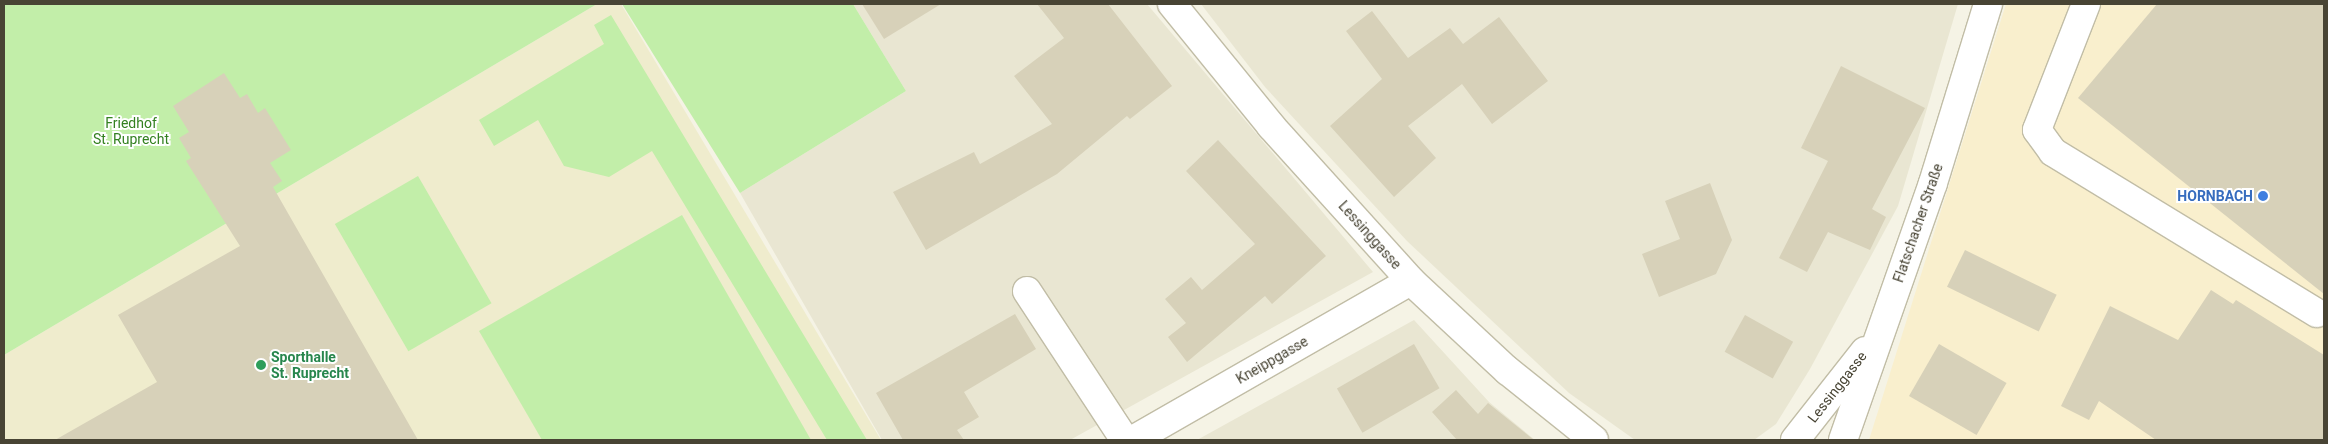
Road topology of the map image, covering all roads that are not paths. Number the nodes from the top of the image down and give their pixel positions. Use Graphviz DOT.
graph roads {
  1 [pos="1172,4"];
  2 [pos="1988,4"];
  3 [pos="2086,4"];
  4 [pos="1411,280"];
  5 [pos="1027,290"];
  6 [pos="2318,313"];
  7 [pos="1878,334"];
  8 [pos="1125,440"];
  9 [pos="1133,440"];
  10 [pos="1594,440"];
  11 [pos="1795,440"];
  12 [pos="1843,440"];
  1 -- 4 [label="street, Lessinggasse"];
  2 -- 7 [label="street, Flatschacher Straße"];
  3 -- 6 [label="street"];
  4 -- 9 [label="street, Kneippgasse"];
  4 -- 10 [label="street, Lessinggasse"];
  5 -- 8 [label="street"];
  7 -- 11 [label="street, Lessinggasse"];
  7 -- 12 [label="street, Flatschacher Straße"];
}
